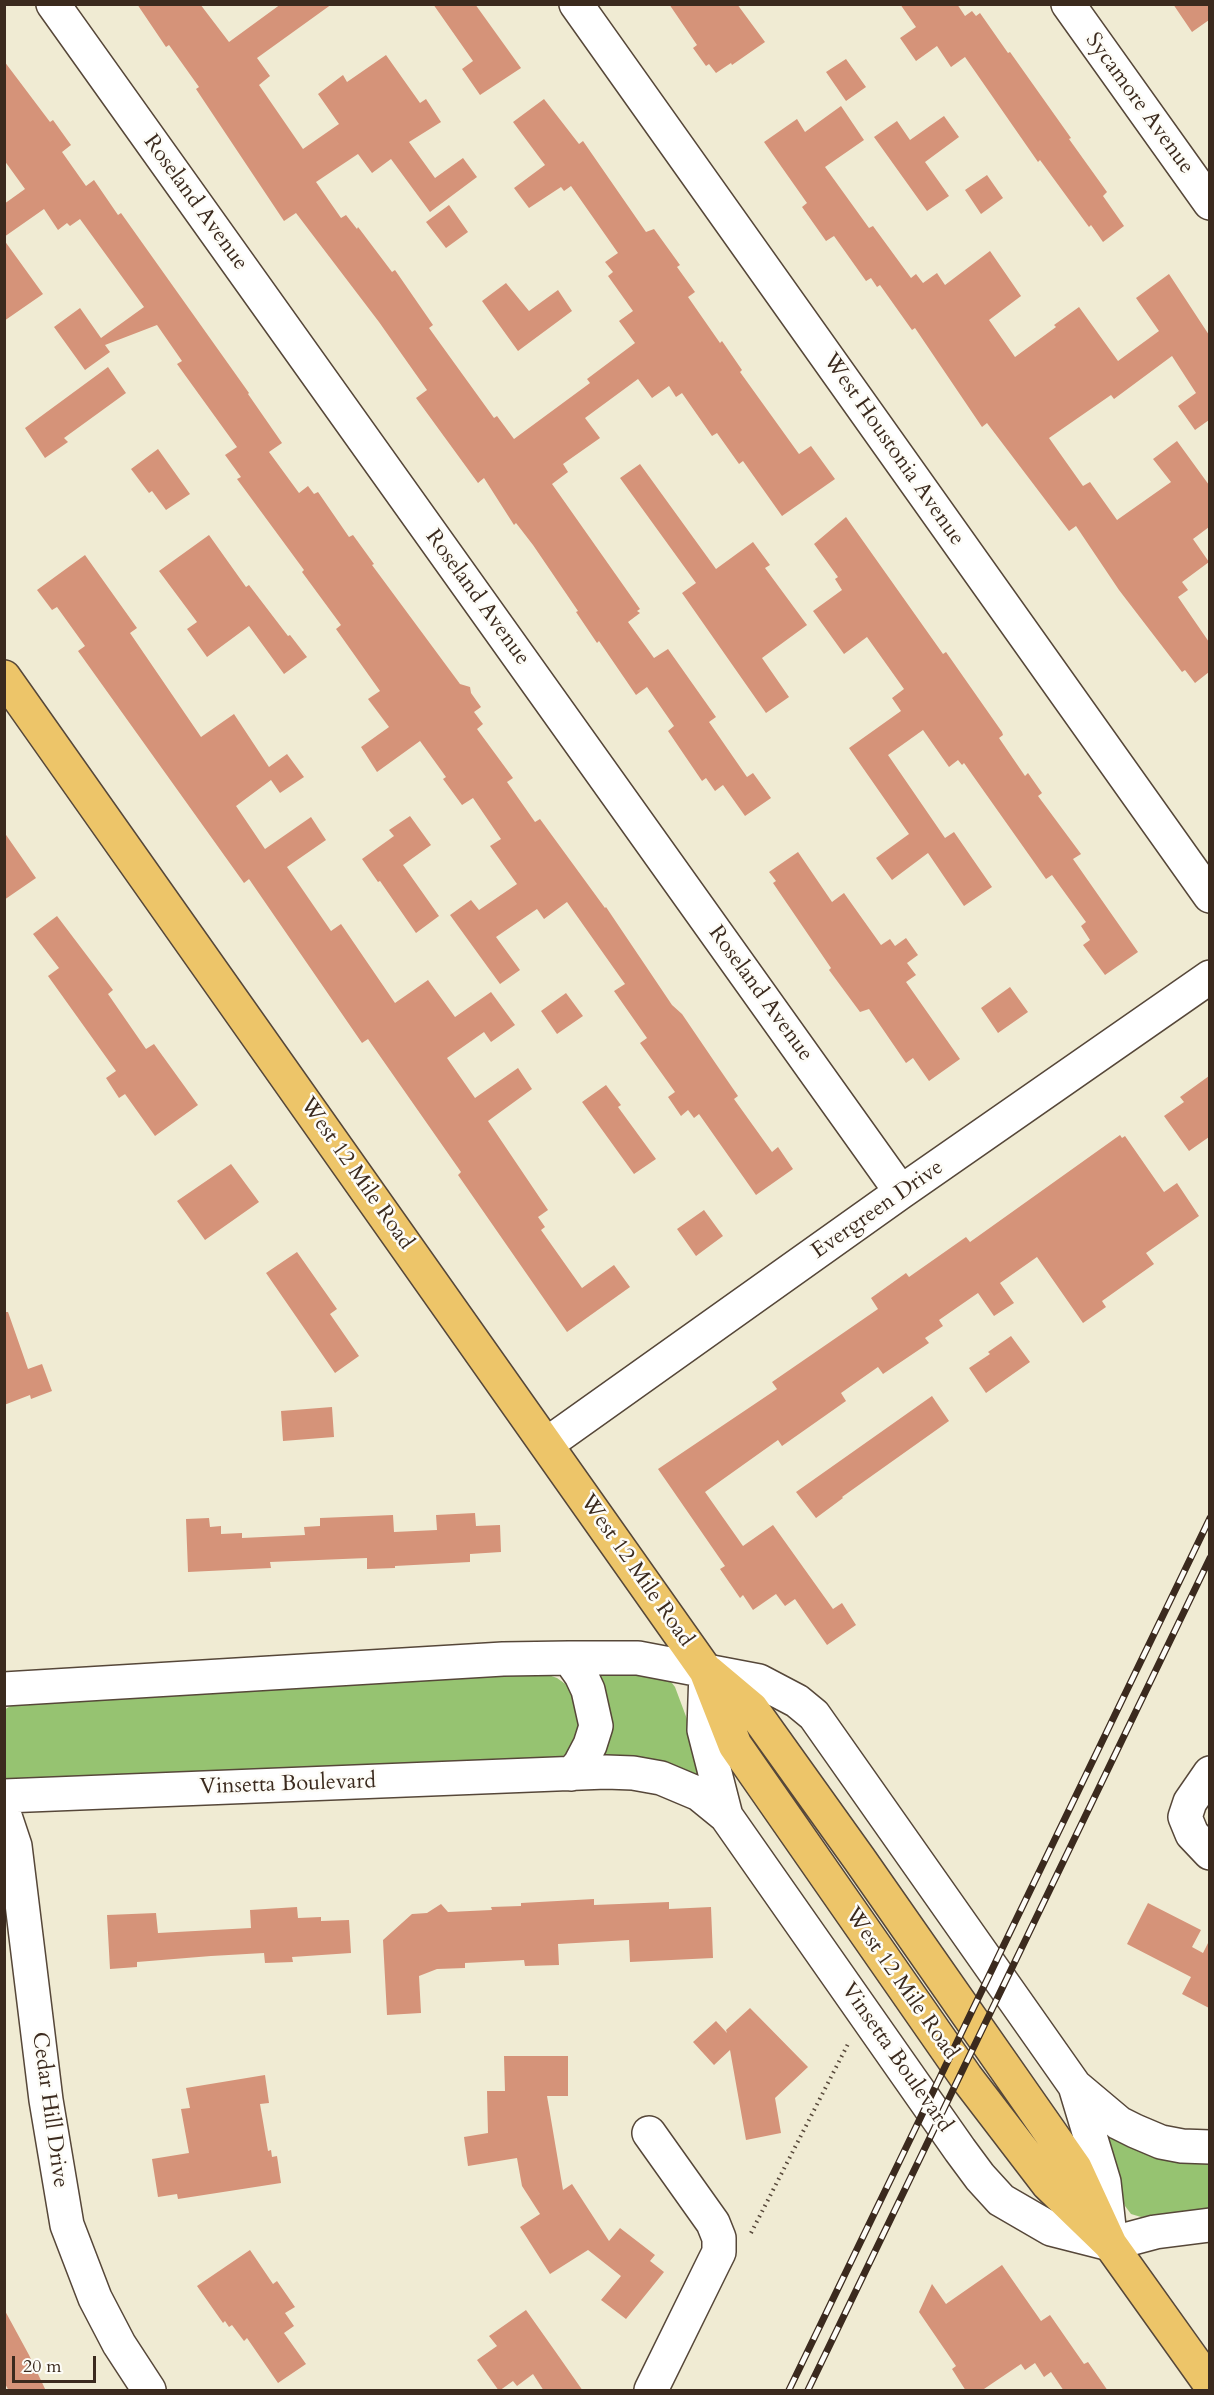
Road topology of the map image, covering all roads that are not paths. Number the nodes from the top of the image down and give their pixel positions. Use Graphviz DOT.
graph roads {
  1 [pos="53,4"];
  2 [pos="576,4"];
  3 [pos="1068,4"];
  4 [pos="1209,203"];
  5 [pos="4,677"];
  6 [pos="1209,896"];
  7 [pos="1209,977"];
  8 [pos="901,1192"];
  9 [pos="547,1444"];
  10 [pos="569,1658"];
  11 [pos="706,1671"];
  12 [pos="4,1689"];
  13 [pos="1209,1773"];
  14 [pos="571,1774"];
  15 [pos="4,1796"];
  16 [pos="4,1813"];
  17 [pos="726,1816"];
  18 [pos="1209,1853"];
  19 [pos="1075,2086"];
  20 [pos="649,2133"];
  21 [pos="1209,2147"];
  22 [pos="1209,2226"];
  23 [pos="1110,2244"];
  24 [pos="1209,2384"];
  25 [pos="149,2391"];
  26 [pos="651,2391"];
  1 -- 8 [label="street, Roseland Avenue"];
  2 -- 6 [label="street, West Houstonia Avenue"];
  3 -- 4 [label="street, Sycamore Avenue"];
  5 -- 9 [label="main road, West 12 Mile Road"];
  7 -- 8 [label="street, Evergreen Drive"];
  8 -- 9 [label="street, Evergreen Drive"];
  9 -- 11 [label="main road, West 12 Mile Road"];
  10 -- 11 [label="street"];
  10 -- 12 [label="street"];
  10 -- 14 [label="street"];
  11 -- 17 [label="street, Vinsetta Boulevard"];
  11 -- 19 [label="street"];
  11 -- 23 [label="main road, West 12 Mile Road"];
  13 -- 18 [label="street"];
  14 -- 15 [label="street, Vinsetta Boulevard"];
  14 -- 17 [label="street, Vinsetta Boulevard"];
  16 -- 25 [label="street, Cedar Hill Drive"];
  17 -- 23 [label="street, Vinsetta Boulevard"];
  19 -- 21 [label="street"];
  19 -- 23 [label="street"];
  20 -- 26 [label="street"];
  22 -- 23 [label="street, Vinsetta Boulevard"];
  23 -- 24 [label="main road, West 12 Mile Road"];
}
